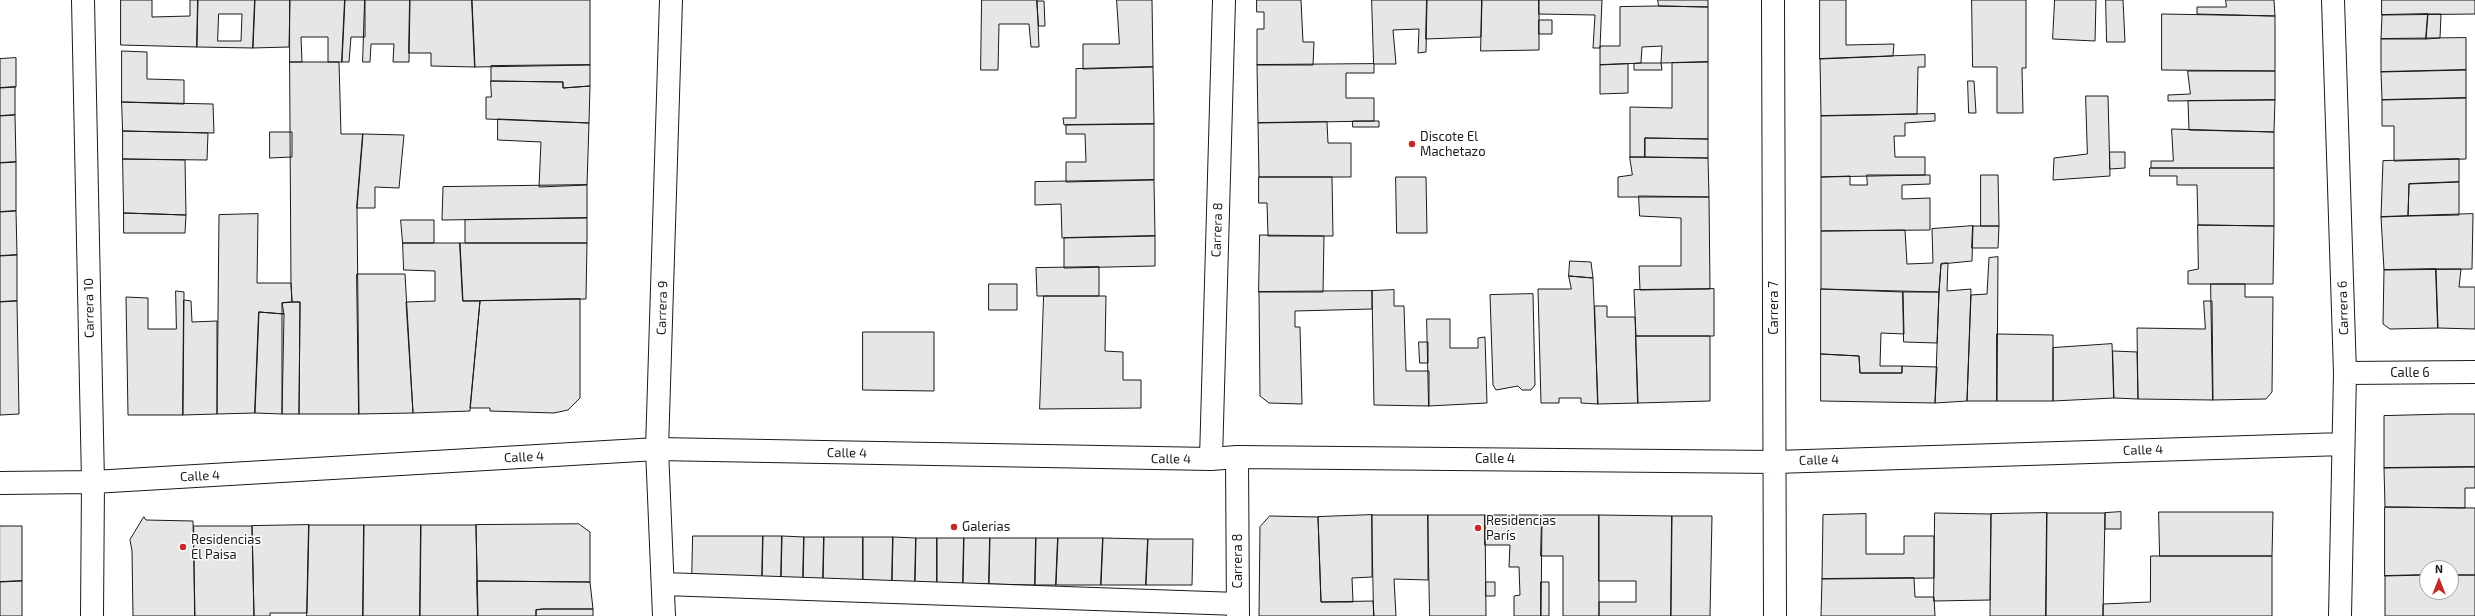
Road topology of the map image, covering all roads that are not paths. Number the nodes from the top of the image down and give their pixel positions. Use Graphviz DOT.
graph roads {
  1 [pos="83,0"];
  2 [pos="671,0"];
  3 [pos="1224,0"];
  4 [pos="1773,0"];
  5 [pos="2333,0"];
  6 [pos="2475,372"];
  7 [pos="2345,373"];
  8 [pos="2343,444"];
  9 [pos="657,449"];
  10 [pos="1237,457"];
  11 [pos="1211,459"];
  12 [pos="1774,462"];
  13 [pos="93,482"];
  14 [pos="0,483"];
  15 [pos="664,584"];
  16 [pos="1238,610"];
  17 [pos="92,616"];
  18 [pos="664,616"];
  19 [pos="1774,616"];
  20 [pos="2340,616"];
  1 -- 13 [label="street, Carrera 10"];
  2 -- 9 [label="street, Carrera 9"];
  3 -- 11 [label="street, Carrera 8"];
  4 -- 12 [label="street, Carrera 7"];
  5 -- 7 [label="street, Carrera 6"];
  6 -- 7 [label="street, Calle 6"];
  7 -- 8 [label="street, Carrera 6"];
  8 -- 12 [label="street, Calle 4"];
  8 -- 20 [label="street, Carrera 6"];
  9 -- 11 [label="street, Calle 4"];
  9 -- 13 [label="street, Calle 4"];
  9 -- 15 [label="street, Carrera 9"];
  10 -- 11 [label="street, Calle 4"];
  10 -- 12 [label="street, Calle 4"];
  10 -- 16 [label="street, Carrera 8"];
  12 -- 19 [label="street, Carrera 7"];
  13 -- 14 [label="street, Calle 4"];
  13 -- 17 [label="street, Carrera 10"];
  15 -- 16 [label="street"];
  15 -- 18 [label="street, Carrera 9"];
}
